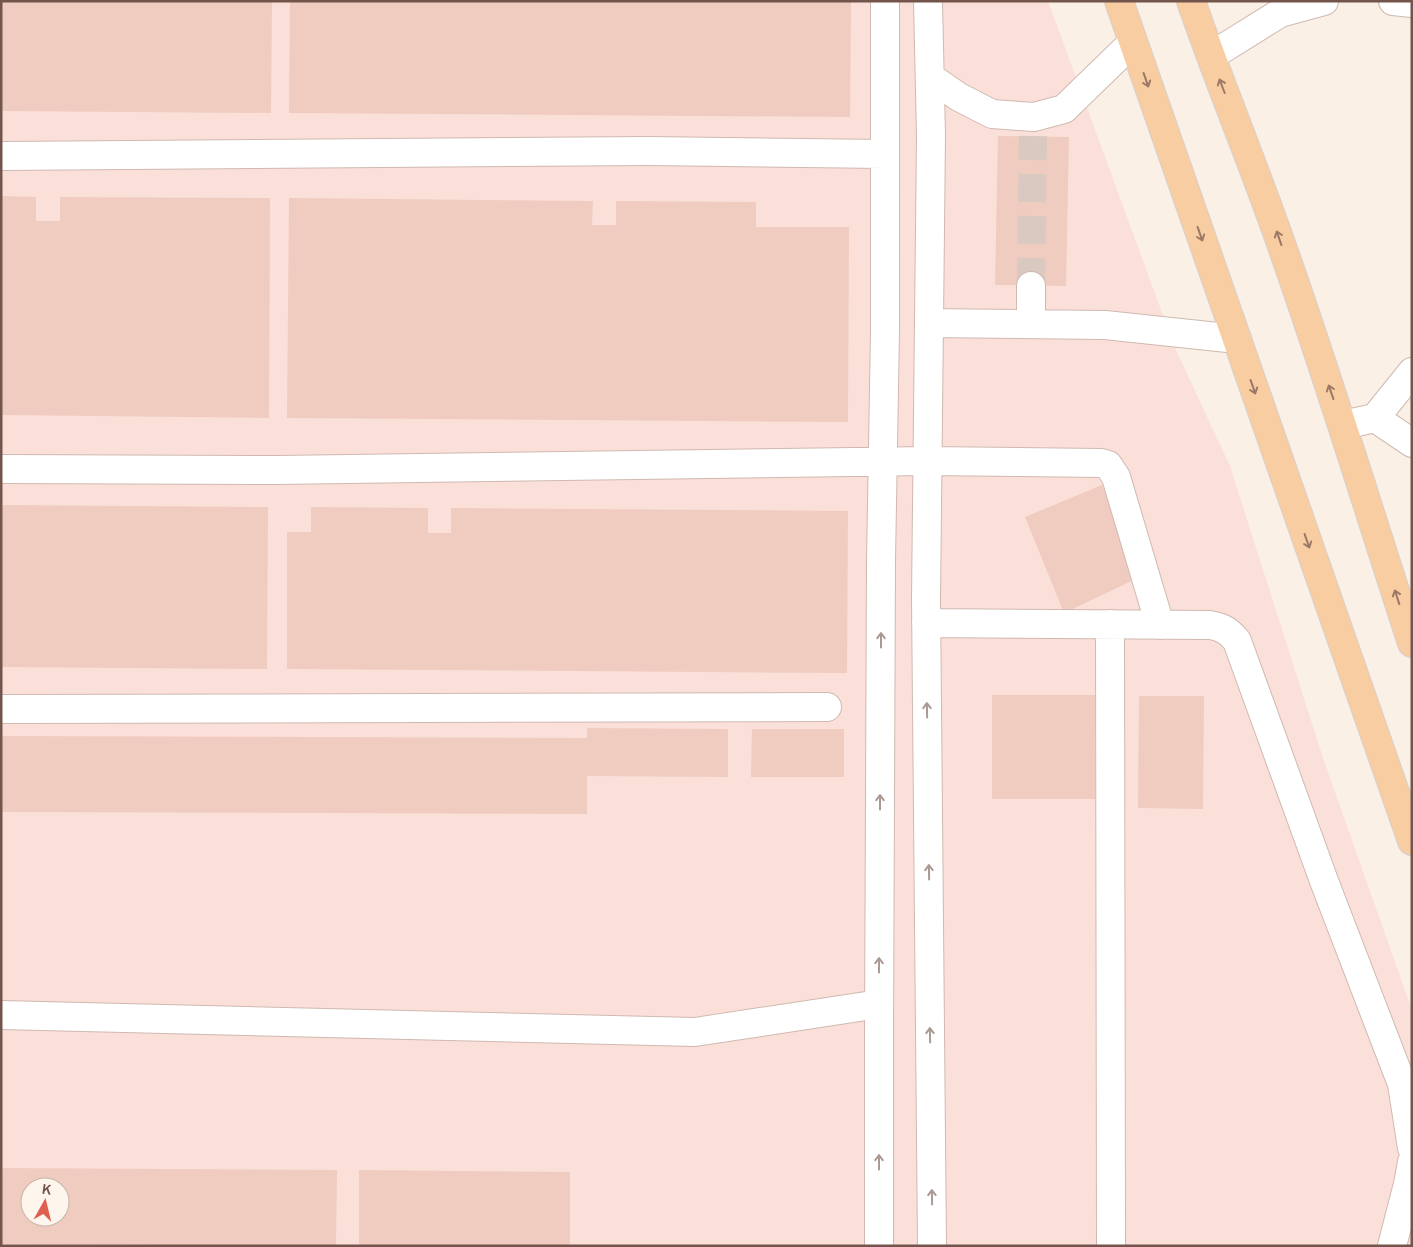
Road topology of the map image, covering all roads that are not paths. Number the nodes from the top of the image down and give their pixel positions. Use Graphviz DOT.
graph roads {
  1 [pos="884,1"];
  2 [pos="928,1"];
  3 [pos="1119,1"];
  4 [pos="1192,1"];
  5 [pos="1324,1"];
  6 [pos="1393,1"];
  7 [pos="1412,3"];
  8 [pos="1133,42"];
  9 [pos="1210,56"];
  10 [pos="930,77"];
  11 [pos="884,154"];
  12 [pos="1,156"];
  13 [pos="1031,286"];
  14 [pos="929,322"];
  15 [pos="1031,324"];
  16 [pos="1237,339"];
  17 [pos="1412,372"];
  18 [pos="1375,418"];
  19 [pos="1342,425"];
  20 [pos="1412,443"];
  21 [pos="928,461"];
  22 [pos="884,463"];
  23 [pos="1,469"];
  24 [pos="926,623"];
  25 [pos="1110,624"];
  26 [pos="1160,625"];
  27 [pos="1412,643"];
  28 [pos="827,707"];
  29 [pos="1,709"];
  30 [pos="1412,841"];
  31 [pos="879,1004"];
  32 [pos="1,1015"];
  33 [pos="1412,1148"];
  34 [pos="1412,1162"];
  35 [pos="879,1246"];
  36 [pos="932,1246"];
  37 [pos="1111,1246"];
  38 [pos="1392,1246"];
  1 -- 11 [label="street"];
  2 -- 10 [label="street"];
  3 -- 8 [label="main road"];
  4 -- 9 [label="main road"];
  5 -- 9 [label="street"];
  6 -- 7 [label="street"];
  8 -- 10 [label="street"];
  8 -- 16 [label="main road, one-way"];
  19 -- 9 [label="main road, one-way"];
  10 -- 14 [label="street"];
  11 -- 12 [label="street"];
  11 -- 22 [label="street"];
  13 -- 15 [label="street"];
  14 -- 15 [label="street"];
  14 -- 21 [label="street"];
  15 -- 16 [label="street"];
  16 -- 30 [label="main road, one-way"];
  17 -- 18 [label="street"];
  18 -- 19 [label="street"];
  18 -- 20 [label="street"];
  27 -- 19 [label="main road, one-way"];
  21 -- 22 [label="street"];
  21 -- 24 [label="street"];
  21 -- 26 [label="street"];
  22 -- 23 [label="street"];
  31 -- 22 [label="street, one-way"];
  24 -- 25 [label="street"];
  36 -- 24 [label="street, one-way"];
  25 -- 26 [label="street"];
  25 -- 37 [label="street"];
  26 -- 33 [label="street"];
  28 -- 29 [label="street"];
  31 -- 32 [label="street"];
  35 -- 31 [label="street, one-way"];
  34 -- 38 [label="street"];
}
